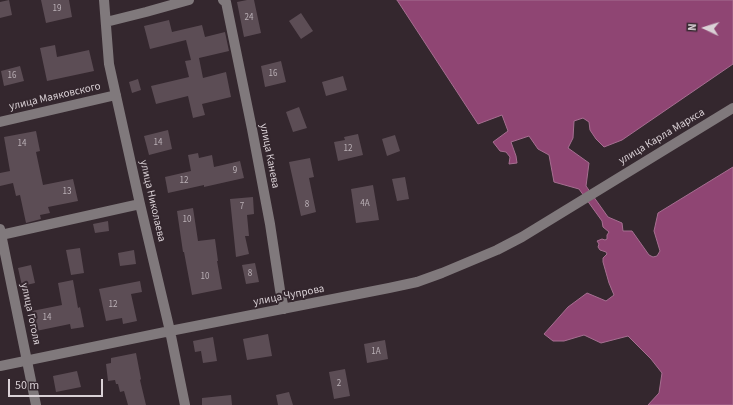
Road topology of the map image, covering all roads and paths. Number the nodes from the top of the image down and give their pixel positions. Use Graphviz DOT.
graph roads {
  1 [pos="104,0"];
  2 [pos="189,0"];
  3 [pos="225,5"];
  4 [pos="106,22"];
  5 [pos="116,95"];
  6 [pos="733,108"];
  7 [pos="0,122"];
  8 [pos="140,204"];
  9 [pos="568,209"];
  10 [pos="1,232"];
  11 [pos="284,309"];
  12 [pos="170,331"];
  13 [pos="27,361"];
  14 [pos="0,366"];
  15 [pos="36,405"];
  16 [pos="185,405"];
  1 -- 4 [label="street, улица Николаева"];
  2 -- 4 [label="street"];
  3 -- 11 [label="street, улица Канева"];
  4 -- 5 [label="street, улица Николаева"];
  5 -- 7 [label="street, улица Маяковского"];
  5 -- 8 [label="street, улица Николаева"];
  6 -- 9 [label="street, улица Карла Маркса"];
  8 -- 10 [label="street"];
  8 -- 12 [label="street, улица Николаева"];
  9 -- 11 [label="street, улица Чупрова"];
  10 -- 13 [label="street, улица Гоголя"];
  11 -- 12 [label="street, улица Чупрова"];
  12 -- 13 [label="street, улица Чупрова"];
  12 -- 16 [label="street, улица Николаева"];
  13 -- 14 [label="street, улица Чупрова"];
  13 -- 15 [label="street, улица Гоголя"];
}
